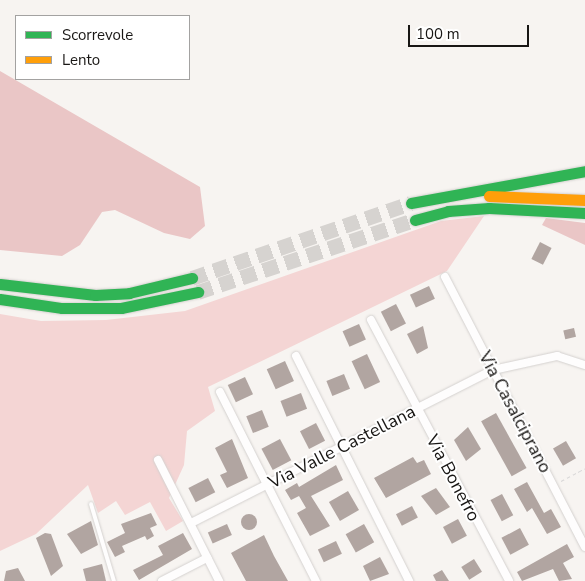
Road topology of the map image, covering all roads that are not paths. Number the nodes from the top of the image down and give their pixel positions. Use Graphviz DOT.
graph roads {
  1 [pos="585,171"];
  2 [pos="444,196"];
  3 [pos="585,200"];
  4 [pos="411,203"];
  5 [pos="585,213"];
  6 [pos="415,220"];
  7 [pos="445,277"];
  8 [pos="192,278"];
  9 [pos="0,284"];
  10 [pos="198,292"];
  11 [pos="0,299"];
  12 [pos="371,320"];
  13 [pos="296,356"];
  14 [pos="582,363"];
  15 [pos="493,370"];
  16 [pos="220,392"];
  17 [pos="417,409"];
  18 [pos="340,447"];
  19 [pos="158,460"];
  20 [pos="266,486"];
  21 [pos="91,504"];
  22 [pos="191,523"];
  23 [pos="585,546"];
  24 [pos="207,558"];
  25 [pos="114,581"];
  26 [pos="162,581"];
  27 [pos="219,581"];
  28 [pos="316,581"];
  29 [pos="409,581"];
  30 [pos="509,581"];
  1 -- 2 [label="highway"];
  2 -- 3 [label="highway"];
  2 -- 4 [label="highway"];
  5 -- 6 [label="highway"];
  7 -- 15 [label="street, Via Casalciprano"];
  8 -- 9 [label="highway"];
  10 -- 11 [label="highway"];
  12 -- 17 [label="street, Via Bonefro"];
  13 -- 18 [label="street"];
  14 -- 15 [label="street, Via Valle Castellana"];
  15 -- 17 [label="street, Via Valle Castellana"];
  15 -- 23 [label="street, Via Casalciprano"];
  16 -- 20 [label="street"];
  17 -- 18 [label="street, Via Valle Castellana"];
  17 -- 30 [label="street, Via Bonefro"];
  18 -- 20 [label="street, Via Valle Castellana"];
  18 -- 29 [label="street"];
  19 -- 22 [label="street"];
  20 -- 22 [label="street, Via Valle Castellana"];
  20 -- 28 [label="street"];
  21 -- 25 [label="lane"];
  22 -- 24 [label="street"];
  24 -- 26 [label="street"];
  24 -- 27 [label="street"];
}
